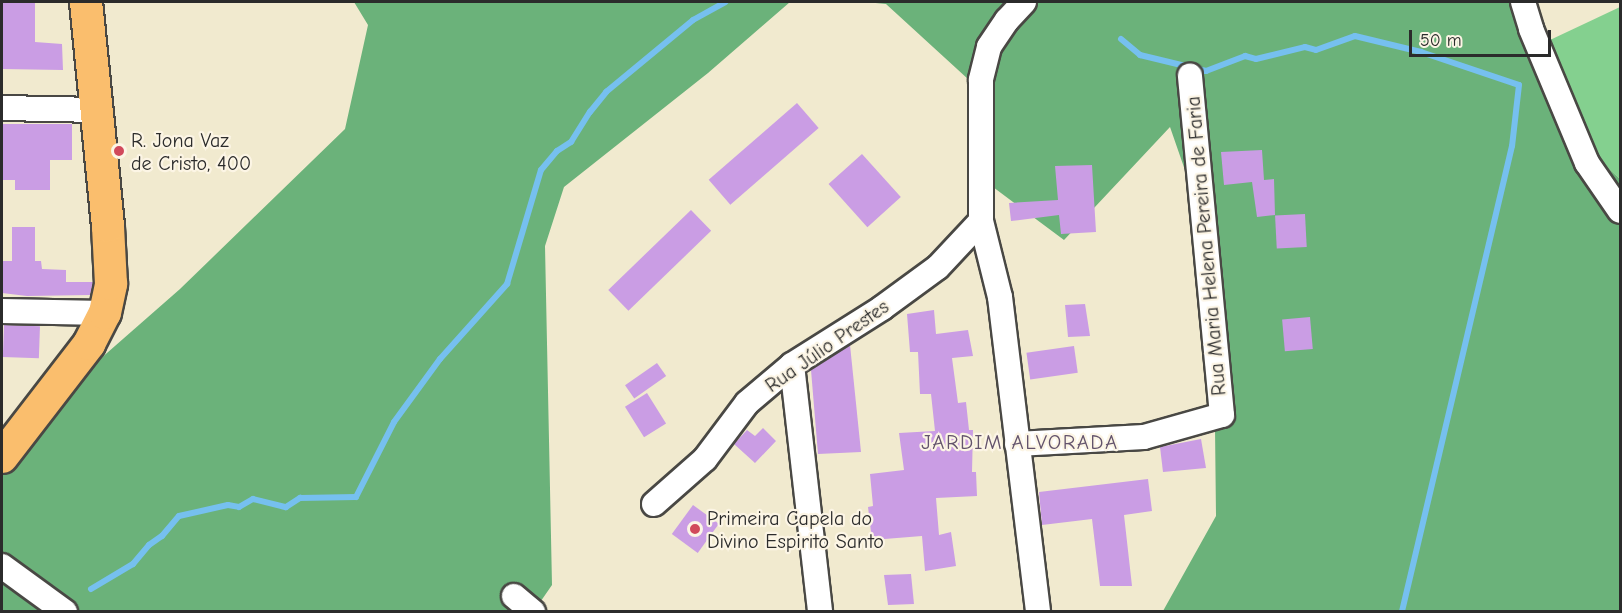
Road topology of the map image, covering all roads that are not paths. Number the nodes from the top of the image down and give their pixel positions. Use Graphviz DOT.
graph roads {
  1 [pos="86,2"];
  2 [pos="1024,2"];
  3 [pos="1523,2"];
  4 [pos="1190,76"];
  5 [pos="2,108"];
  6 [pos="96,110"];
  7 [pos="1620,211"];
  8 [pos="981,221"];
  9 [pos="2,311"];
  10 [pos="105,313"];
  11 [pos="792,365"];
  12 [pos="1017,444"];
  13 [pos="2,457"];
  14 [pos="654,504"];
  15 [pos="2,566"];
  16 [pos="514,596"];
  17 [pos="65,612"];
  18 [pos="532,612"];
  19 [pos="820,612"];
  20 [pos="1038,612"];
  1 -- 6 [label="main road"];
  2 -- 8 [label="street"];
  3 -- 7 [label="street"];
  4 -- 12 [label="street, Rua Maria Helena Pereira de Faria"];
  5 -- 6 [label="street"];
  6 -- 10 [label="main road"];
  8 -- 11 [label="street, Rua Júlio Prestes"];
  8 -- 12 [label="street"];
  9 -- 10 [label="street"];
  10 -- 13 [label="main road"];
  11 -- 14 [label="street, Rua Júlio Prestes"];
  11 -- 19 [label="street"];
  12 -- 20 [label="street"];
  15 -- 17 [label="street"];
  16 -- 18 [label="street"];
}
